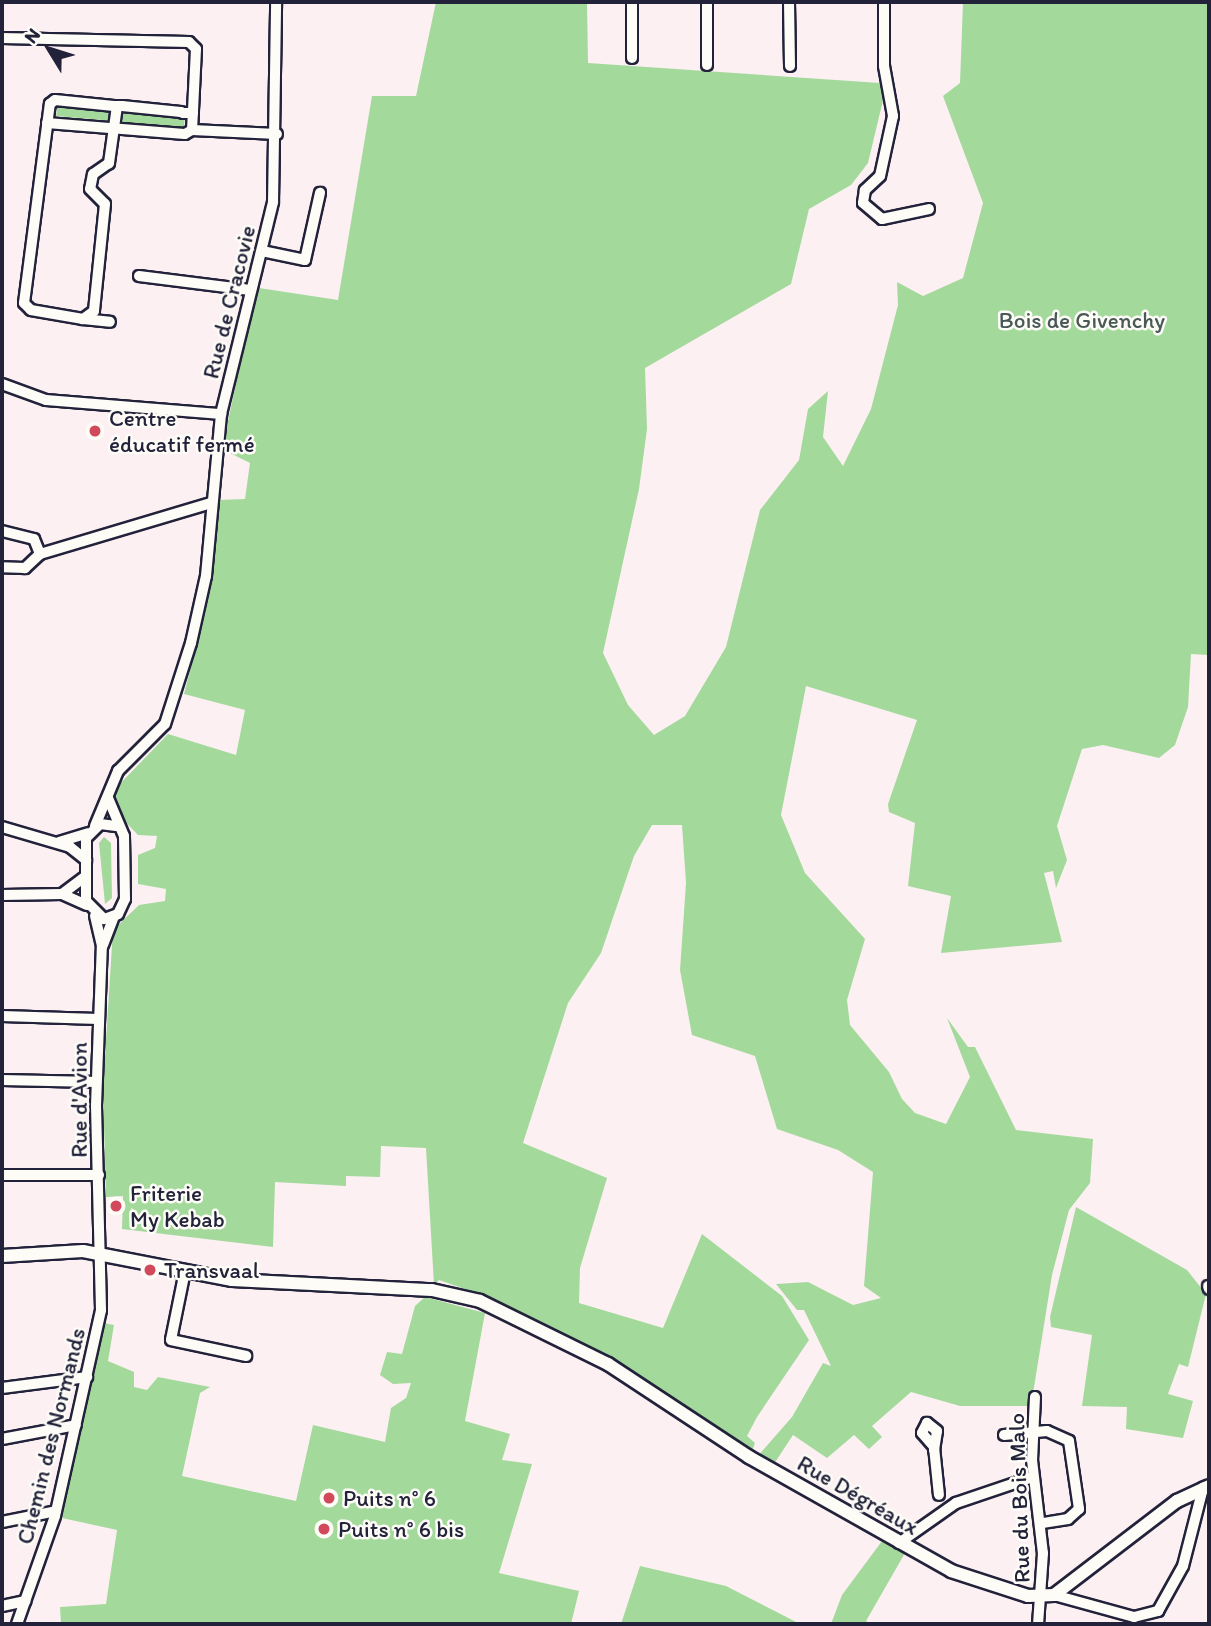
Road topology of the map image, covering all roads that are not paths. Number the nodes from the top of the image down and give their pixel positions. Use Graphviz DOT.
graph roads {
  1 [pos="276,2"];
  2 [pos="632,2"];
  3 [pos="707,2"];
  4 [pos="789,2"];
  5 [pos="884,2"];
  6 [pos="2,38"];
  7 [pos="632,58"];
  8 [pos="707,65"];
  9 [pos="790,66"];
  10 [pos="117,106"];
  11 [pos="193,113"];
  12 [pos="47,123"];
  13 [pos="113,130"];
  14 [pos="192,130"];
  15 [pos="277,134"];
  16 [pos="320,193"];
  17 [pos="929,209"];
  18 [pos="262,251"];
  19 [pos="139,276"];
  20 [pos="250,290"];
  21 [pos="83,319"];
  22 [pos="110,323"];
  23 [pos="2,384"];
  24 [pos="221,414"];
  25 [pos="211,503"];
  26 [pos="2,531"];
  27 [pos="40,554"];
  28 [pos="2,567"];
  29 [pos="107,793"];
  30 [pos="116,826"];
  31 [pos="2,827"];
  32 [pos="91,830"];
  33 [pos="54,843"];
  34 [pos="86,860"];
  35 [pos="86,876"];
  36 [pos="62,894"];
  37 [pos="2,895"];
  38 [pos="86,905"];
  39 [pos="95,916"];
  40 [pos="114,916"];
  41 [pos="102,946"];
  42 [pos="2,1016"];
  43 [pos="99,1019"];
  44 [pos="2,1080"];
  45 [pos="96,1082"];
  46 [pos="2,1175"];
  47 [pos="99,1175"];
  48 [pos="104,1254"];
  49 [pos="2,1255"];
  50 [pos="185,1272"];
  51 [pos="246,1356"];
  52 [pos="87,1377"];
  53 [pos="2,1388"];
  54 [pos="1035,1398"];
  55 [pos="76,1425"];
  56 [pos="1033,1433"];
  57 [pos="1004,1435"];
  58 [pos="2,1439"];
  59 [pos="934,1450"];
  60 [pos="1034,1477"];
  61 [pos="1206,1487"];
  62 [pos="939,1495"];
  63 [pos="56,1511"];
  64 [pos="2,1522"];
  65 [pos="1042,1523"];
  66 [pos="899,1543"];
  67 [pos="1054,1595"];
  68 [pos="1041,1597"];
  69 [pos="25,1601"];
  70 [pos="2,1606"];
  71 [pos="17,1624"];
  72 [pos="1038,1624"];
  1 -- 15 [label="street, Rue de Cracovie"];
  2 -- 7 [label="street"];
  3 -- 8 [label="street"];
  4 -- 9 [label="street"];
  5 -- 17 [label="street"];
  6 -- 11 [label="street"];
  10 -- 11 [label="street"];
  10 -- 12 [label="street"];
  10 -- 13 [label="street"];
  11 -- 14 [label="street"];
  12 -- 13 [label="street"];
  12 -- 21 [label="street"];
  13 -- 14 [label="street"];
  13 -- 21 [label="street"];
  14 -- 15 [label="street"];
  15 -- 18 [label="street, Rue de Cracovie"];
  16 -- 18 [label="street"];
  18 -- 20 [label="street, Rue de Cracovie"];
  19 -- 20 [label="street"];
  20 -- 24 [label="street, Rue de Cracovie"];
  21 -- 22 [label="street"];
  23 -- 24 [label="street"];
  24 -- 25 [label="street, Rue de Cracovie"];
  25 -- 27 [label="street"];
  25 -- 29 [label="street, Rue de Cracovie"];
  26 -- 27 [label="street"];
  27 -- 28 [label="street"];
  29 -- 30 [label="street"];
  29 -- 32 [label="street, Rue de Cracovie"];
  30 -- 32 [label="street"];
  30 -- 40 [label="street, Rue d'Avion"];
  31 -- 33 [label="street"];
  32 -- 33 [label="street"];
  32 -- 34 [label="street, Rue de Cracovie"];
  33 -- 34 [label="street"];
  34 -- 35 [label="street, Rue de Cracovie"];
  35 -- 36 [label="street"];
  35 -- 38 [label="street, Rue de Cracovie"];
  36 -- 37 [label="street"];
  36 -- 38 [label="street"];
  38 -- 39 [label="street"];
  39 -- 40 [label="street"];
  39 -- 41 [label="street, Rue d'Avion"];
  40 -- 41 [label="street, Rue d'Avion"];
  41 -- 43 [label="street, Rue d'Avion"];
  42 -- 43 [label="street"];
  43 -- 45 [label="street, Rue d'Avion"];
  44 -- 45 [label="street"];
  45 -- 47 [label="street, Rue d'Avion"];
  46 -- 47 [label="street"];
  47 -- 48 [label="street, Rue d'Avion"];
  48 -- 49 [label="main road, Rue Dégréaux"];
  48 -- 50 [label="main road, Rue Dégréaux"];
  48 -- 52 [label="street, Chemin des Normands"];
  50 -- 51 [label="street"];
  50 -- 66 [label="main road, Rue Dégréaux"];
  52 -- 53 [label="street"];
  52 -- 55 [label="street, Chemin des Normands"];
  54 -- 56 [label="street, Rue du Bois Malo"];
  55 -- 58 [label="street"];
  55 -- 63 [label="street, Chemin des Normands"];
  56 -- 57 [label="street"];
  56 -- 60 [label="street, Rue du Bois Malo"];
  56 -- 65 [label="street"];
  59 -- 62 [label="street"];
  60 -- 65 [label="street, Rue du Bois Malo"];
  60 -- 66 [label="street"];
  61 -- 67 [label="main road, Rue Dégréaux"];
  61 -- 67 [label="street"];
  63 -- 64 [label="street"];
  63 -- 69 [label="street, Chemin des Normands"];
  65 -- 68 [label="street, Rue du Bois Malo"];
  66 -- 68 [label="main road, Rue Dégréaux"];
  67 -- 68 [label="main road, Rue Dégréaux"];
  68 -- 72 [label="street, Rue du Bois Malo"];
  69 -- 70 [label="street"];
  69 -- 71 [label="street, Chemin des Normands"];
}
